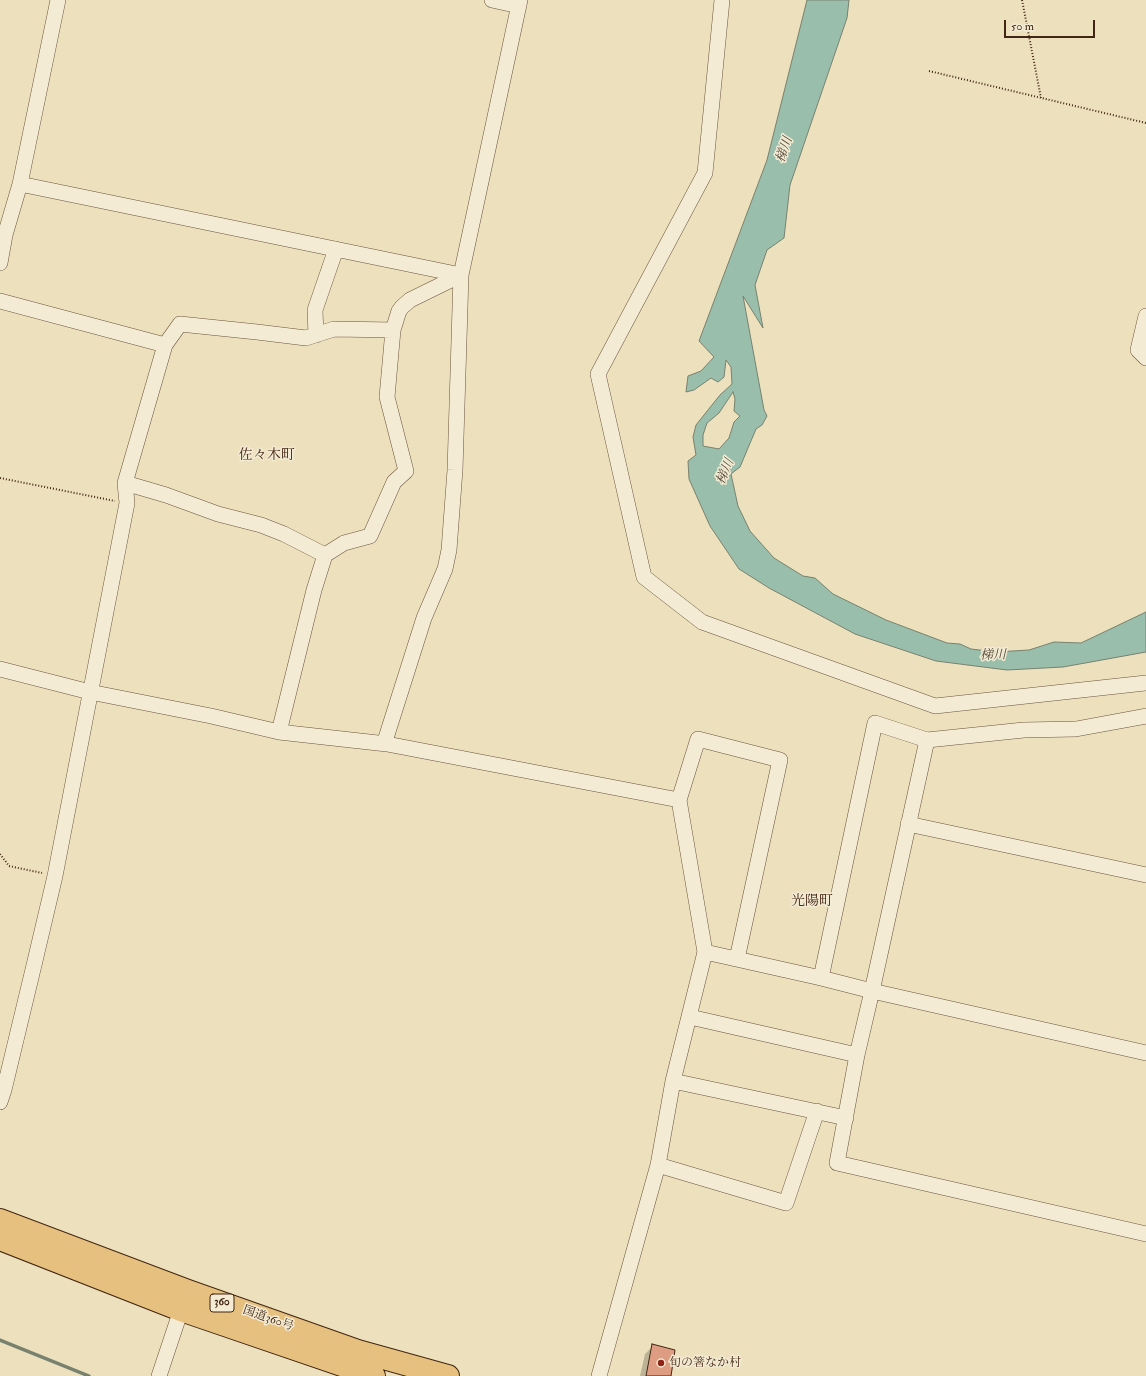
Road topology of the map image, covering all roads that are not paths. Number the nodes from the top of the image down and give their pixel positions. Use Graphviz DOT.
graph roads {
  1 [pos="58,0"];
  2 [pos="492,0"];
  3 [pos="722,0"];
  4 [pos="520,3"];
  5 [pos="20,184"];
  6 [pos="3,235"];
  7 [pos="336,249"];
  8 [pos="0,263"];
  9 [pos="461,275"];
  10 [pos="0,301"];
  11 [pos="1146,316"];
  12 [pos="393,330"];
  13 [pos="316,335"];
  14 [pos="165,345"];
  15 [pos="1146,358"];
  16 [pos="125,483"];
  17 [pos="325,555"];
  18 [pos="0,669"];
  19 [pos="1146,683"];
  20 [pos="90,692"];
  21 [pos="1146,716"];
  22 [pos="279,732"];
  23 [pos="928,740"];
  24 [pos="387,744"];
  25 [pos="679,800"];
  26 [pos="908,824"];
  27 [pos="1146,875"];
  28 [pos="705,952"];
  29 [pos="737,959"];
  30 [pos="822,978"];
  31 [pos="872,991"];
  32 [pos="690,1017"];
  33 [pos="1146,1053"];
  34 [pos="857,1055"];
  35 [pos="673,1081"];
  36 [pos="0,1102"];
  37 [pos="817,1111"];
  38 [pos="846,1118"];
  39 [pos="658,1165"];
  40 [pos="0,1220"];
  41 [pos="1146,1234"];
  42 [pos="0,1239"];
  43 [pos="185,1300"];
  44 [pos="159,1376"];
  45 [pos="374,1376"];
  46 [pos="448,1376"];
  47 [pos="599,1376"];
  1 -- 5 [label="street"];
  2 -- 4 [label="street"];
  3 -- 19 [label="street"];
  4 -- 9 [label="street"];
  5 -- 6 [label="street"];
  5 -- 7 [label="street"];
  6 -- 8 [label="street"];
  7 -- 9 [label="street"];
  7 -- 13 [label="street"];
  9 -- 12 [label="street"];
  9 -- 24 [label="street"];
  10 -- 14 [label="street"];
  11 -- 15 [label="street"];
  12 -- 13 [label="street"];
  12 -- 17 [label="street"];
  13 -- 14 [label="street"];
  14 -- 16 [label="street"];
  16 -- 17 [label="street"];
  16 -- 20 [label="street"];
  17 -- 22 [label="street"];
  18 -- 20 [label="street"];
  20 -- 22 [label="street"];
  20 -- 36 [label="street"];
  21 -- 23 [label="street"];
  22 -- 24 [label="street"];
  23 -- 26 [label="street"];
  23 -- 30 [label="street"];
  24 -- 25 [label="street"];
  25 -- 28 [label="street"];
  25 -- 29 [label="street"];
  26 -- 27 [label="street"];
  26 -- 31 [label="street"];
  28 -- 29 [label="street"];
  28 -- 32 [label="street"];
  29 -- 30 [label="street"];
  30 -- 31 [label="street"];
  31 -- 33 [label="street"];
  31 -- 34 [label="street"];
  32 -- 34 [label="street"];
  32 -- 35 [label="street"];
  34 -- 38 [label="street"];
  35 -- 37 [label="street"];
  35 -- 39 [label="street"];
  37 -- 38 [label="street"];
  37 -- 39 [label="street"];
  38 -- 41 [label="street"];
  39 -- 47 [label="street"];
  40 -- 43 [label="highway, 国道360号 / 360"];
  42 -- 43 [label="highway, 国道360号 / 360"];
  43 -- 44 [label="street"];
  43 -- 45 [label="highway, 国道360号 / 360"];
  43 -- 46 [label="highway, 国道360号 / 360"];
}
